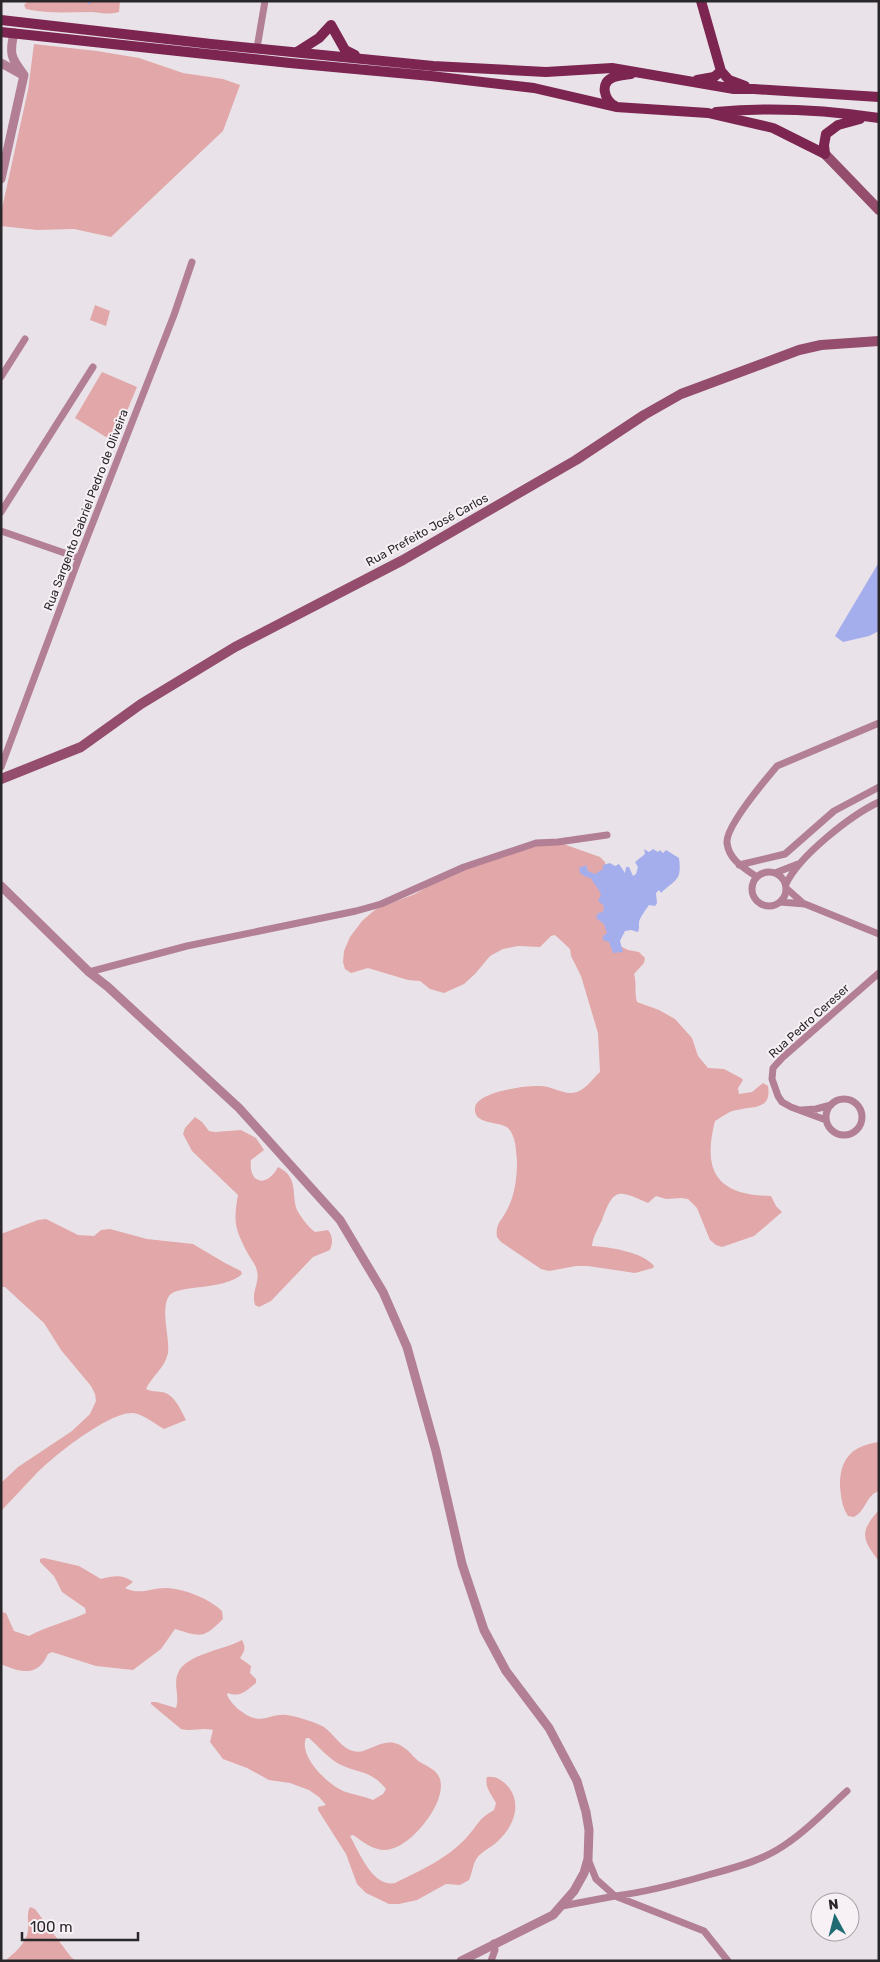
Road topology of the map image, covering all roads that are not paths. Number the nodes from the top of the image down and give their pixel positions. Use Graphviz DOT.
graph roads {
  1 [pos="265,1"];
  2 [pos="701,1"];
  3 [pos="1,20"];
  4 [pos="1,32"];
  5 [pos="14,33"];
  6 [pos="257,48"];
  7 [pos="297,52"];
  8 [pos="359,57"];
  9 [pos="14,62"];
  10 [pos="2,64"];
  11 [pos="721,71"];
  12 [pos="637,73"];
  13 [pos="24,75"];
  14 [pos="692,80"];
  15 [pos="754,88"];
  16 [pos="879,97"];
  17 [pos="616,107"];
  18 [pos="708,113"];
  19 [pos="876,117"];
  20 [pos="4,151"];
  21 [pos="825,154"];
  22 [pos="1,179"];
  23 [pos="879,210"];
  24 [pos="192,262"];
  25 [pos="25,339"];
  26 [pos="879,341"];
  27 [pos="93,367"];
  28 [pos="1,377"];
  29 [pos="1,512"];
  30 [pos="1,531"];
  31 [pos="79,558"];
  32 [pos="879,722"];
  33 [pos="1,767"];
  34 [pos="1,778"];
  35 [pos="879,787"];
  36 [pos="879,802"];
  37 [pos="607,835"];
  38 [pos="800,863"];
  39 [pos="739,865"];
  40 [pos="775,873"];
  41 [pos="756,876"];
  42 [pos="1,886"];
  43 [pos="786,886"];
  44 [pos="780,902"];
  45 [pos="805,904"];
  46 [pos="879,934"];
  47 [pos="89,972"];
  48 [pos="879,973"];
  49 [pos="831,1105"];
  50 [pos="801,1110"];
  51 [pos="826,1120"];
  52 [pos="846,1791"];
  53 [pos="588,1859"];
  54 [pos="615,1896"];
  55 [pos="562,1906"];
  56 [pos="494,1943"];
  57 [pos="461,1961"];
  58 [pos="491,1961"];
  59 [pos="728,1961"];
  1 -- 6 [label="street"];
  2 -- 11 [label="main road"];
  3 -- 6 [label="main road"];
  4 -- 5 [label="main road"];
  5 -- 9 [label="street"];
  5 -- 17 [label="main road"];
  6 -- 7 [label="main road"];
  7 -- 8 [label="main road"];
  7 -- 8 [label="main road"];
  8 -- 12 [label="main road"];
  9 -- 10 [label="street"];
  9 -- 13 [label="street"];
  10 -- 13 [label="street"];
  11 -- 14 [label="main road"];
  11 -- 15 [label="main road"];
  12 -- 14 [label="main road"];
  12 -- 17 [label="main road"];
  13 -- 20 [label="street"];
  14 -- 15 [label="main road"];
  15 -- 16 [label="main road"];
  17 -- 18 [label="main road"];
  18 -- 19 [label="main road"];
  18 -- 21 [label="main road"];
  19 -- 21 [label="main road"];
  20 -- 22 [label="street"];
  21 -- 23 [label="main road"];
  24 -- 31 [label="street, Rua Sargento Gabriel Pedro de Oliveira"];
  25 -- 28 [label="street"];
  26 -- 34 [label="main road, Rua Prefeito José Carlos"];
  27 -- 29 [label="street"];
  30 -- 31 [label="street"];
  31 -- 33 [label="street, Rua Sargento Gabriel Pedro de Oliveira"];
  32 -- 39 [label="street"];
  35 -- 39 [label="street"];
  36 -- 38 [label="street"];
  37 -- 47 [label="street"];
  38 -- 40 [label="street"];
  38 -- 43 [label="street"];
  39 -- 41 [label="street"];
  40 -- 41 [label="street"];
  40 -- 43 [label="street"];
  41 -- 44 [label="street"];
  42 -- 47 [label="street"];
  43 -- 44 [label="street"];
  43 -- 45 [label="street"];
  44 -- 45 [label="street"];
  45 -- 46 [label="street"];
  47 -- 53 [label="street"];
  48 -- 50 [label="street, Rua Pedro Cereser"];
  49 -- 50 [label="street"];
  49 -- 51 [label="street"];
  49 -- 51 [label="street"];
  50 -- 51 [label="street, Rua Pedro Cereser"];
  52 -- 54 [label="street"];
  53 -- 54 [label="street"];
  53 -- 55 [label="street"];
  54 -- 55 [label="street"];
  54 -- 59 [label="street"];
  55 -- 56 [label="street"];
  56 -- 57 [label="street"];
  56 -- 58 [label="street"];
}
